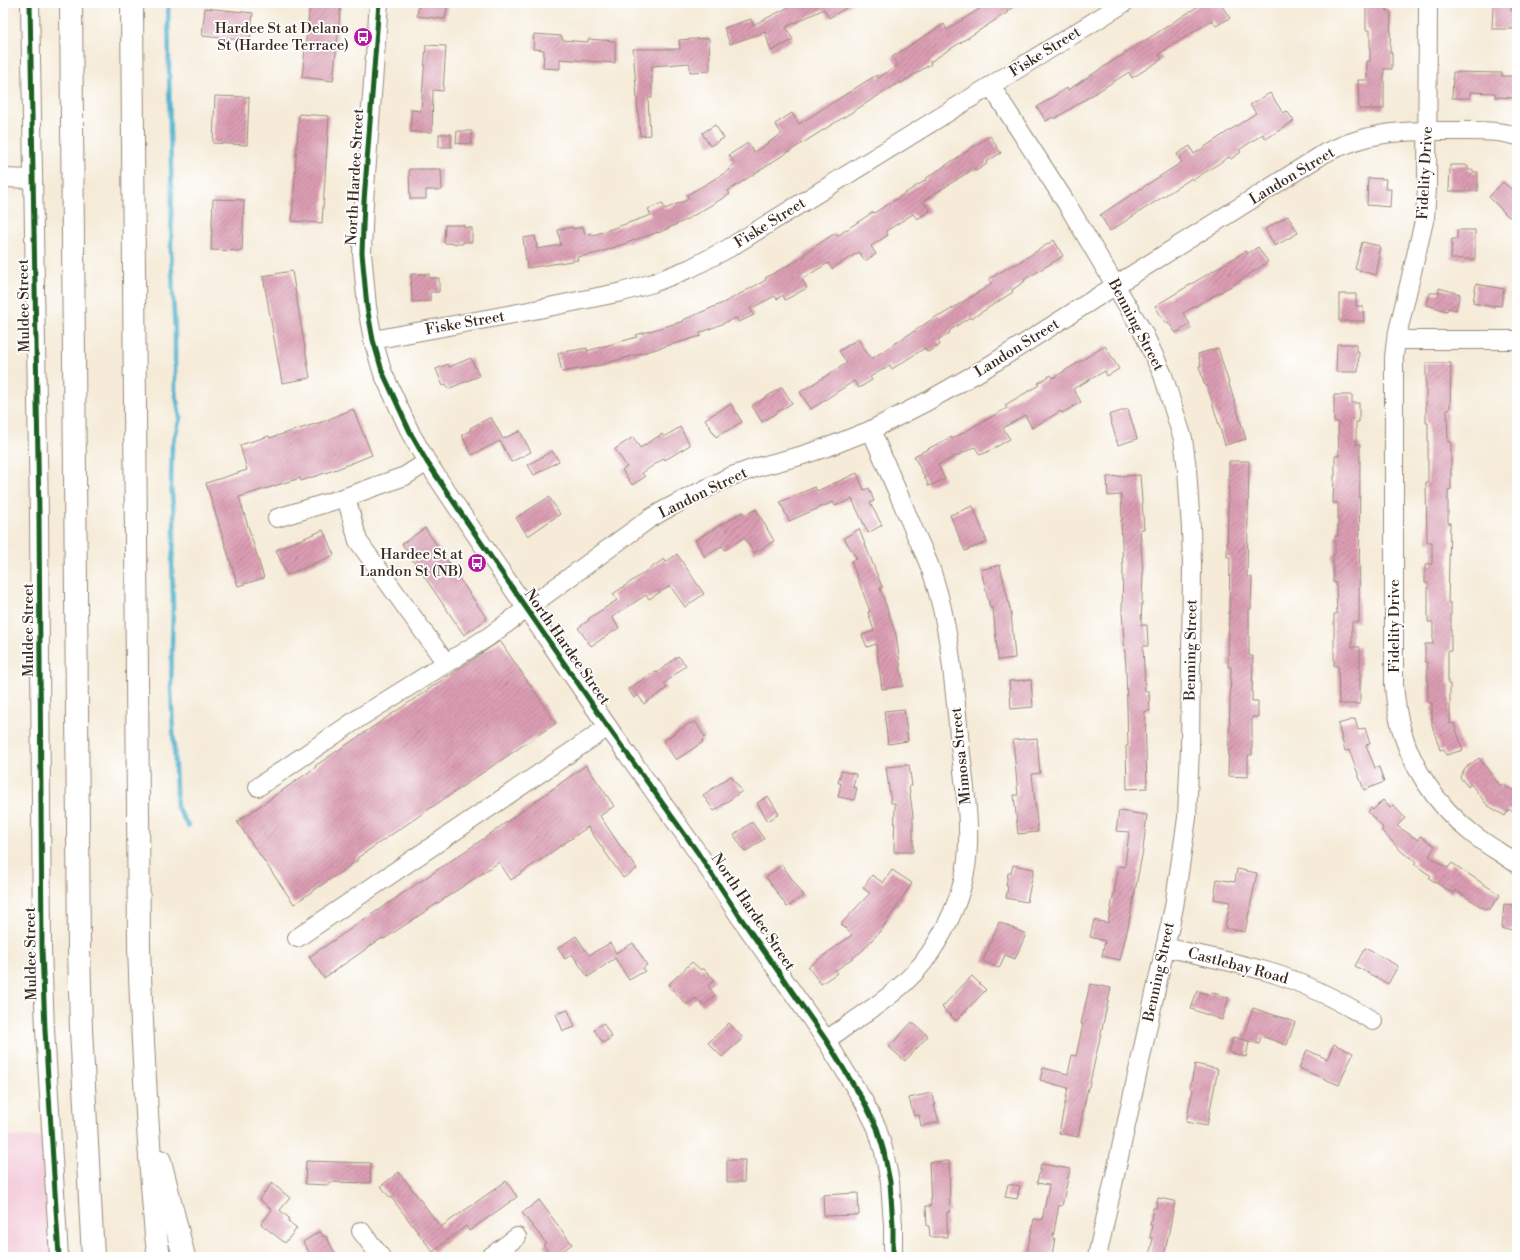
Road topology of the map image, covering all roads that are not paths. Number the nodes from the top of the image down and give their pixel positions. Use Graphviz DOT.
graph roads {
  1 [pos="30,3"];
  2 [pos="71,3"];
  3 [pos="132,3"];
  4 [pos="379,3"];
  5 [pos="1124,3"];
  6 [pos="1428,3"];
  7 [pos="991,86"];
  8 [pos="1428,131"];
  9 [pos="1517,136"];
  10 [pos="3,178"];
  11 [pos="33,180"];
  12 [pos="1116,284"];
  13 [pos="373,340"];
  14 [pos="1396,340"];
  15 [pos="1517,340"];
  16 [pos="871,430"];
  17 [pos="427,462"];
  18 [pos="346,497"];
  19 [pos="277,518"];
  20 [pos="526,609"];
  21 [pos="446,663"];
  22 [pos="608,727"];
  23 [pos="258,788"];
  24 [pos="1517,864"];
  25 [pos="297,938"];
  26 [pos="1165,948"];
  27 [pos="1373,1021"];
  28 [pos="826,1040"];
  29 [pos="146,1104"];
  30 [pos="86,1109"];
  31 [pos="361,1231"];
  32 [pos="517,1237"];
  33 [pos="59,1257"];
  34 [pos="93,1257"];
  35 [pos="101,1257"];
  36 [pos="159,1257"];
  37 [pos="184,1257"];
  38 [pos="381,1257"];
  39 [pos="490,1257"];
  40 [pos="893,1257"];
  41 [pos="1097,1257"];
  1 -- 11 [label="street, Muldee Street"];
  2 -- 30 [label="highway"];
  3 -- 29 [label="highway"];
  4 -- 13 [label="street, North Hardee Street"];
  5 -- 7 [label="street, Fiske Street"];
  6 -- 8 [label="street, Fidelity Drive"];
  7 -- 12 [label="street, Benning Street"];
  7 -- 13 [label="street, Fiske Street"];
  8 -- 9 [label="street, Landon Street"];
  8 -- 12 [label="street, Landon Street"];
  8 -- 14 [label="street, Fidelity Drive"];
  10 -- 11 [label="street"];
  11 -- 33 [label="street, Muldee Street"];
  12 -- 16 [label="street, Landon Street"];
  12 -- 26 [label="street, Benning Street"];
  13 -- 17 [label="street, North Hardee Street"];
  14 -- 15 [label="street"];
  14 -- 24 [label="street, Fidelity Drive"];
  16 -- 20 [label="street, Landon Street"];
  16 -- 28 [label="street, Mimosa Street"];
  17 -- 18 [label="street"];
  17 -- 20 [label="street, North Hardee Street"];
  18 -- 19 [label="street"];
  18 -- 21 [label="street"];
  20 -- 21 [label="street, Landon Street"];
  20 -- 22 [label="street, North Hardee Street"];
  21 -- 23 [label="street, Landon Street"];
  22 -- 25 [label="street"];
  22 -- 28 [label="street, North Hardee Street"];
  26 -- 27 [label="street, Castlebay Road"];
  26 -- 41 [label="street, Benning Street"];
  28 -- 40 [label="street, North Hardee Street"];
  29 -- 36 [label="highway"];
  29 -- 37 [label="highway"];
  30 -- 34 [label="highway"];
  30 -- 35 [label="highway"];
  31 -- 38 [label="street"];
  32 -- 39 [label="street"];
}
